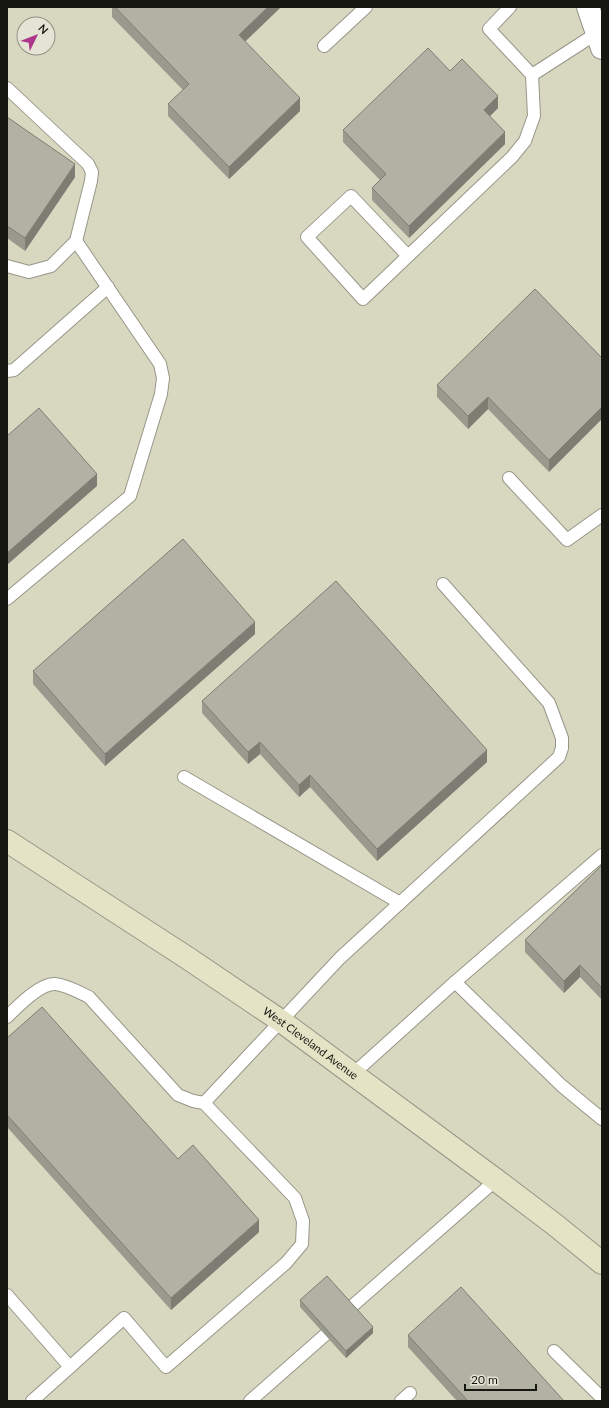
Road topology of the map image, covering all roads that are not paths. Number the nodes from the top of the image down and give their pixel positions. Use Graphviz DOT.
graph roads {
  1 [pos="366,7"];
  2 [pos="510,7"];
  3 [pos="588,7"];
  4 [pos="600,37"];
  5 [pos="324,46"];
  6 [pos="532,75"];
  7 [pos="7,88"];
  8 [pos="76,241"];
  9 [pos="408,256"];
  10 [pos="7,266"];
  11 [pos="108,287"];
  12 [pos="7,370"];
  13 [pos="509,478"];
  14 [pos="602,515"];
  15 [pos="443,584"];
  16 [pos="7,598"];
  17 [pos="184,777"];
  18 [pos="7,841"];
  19 [pos="602,856"];
  20 [pos="400,903"];
  21 [pos="455,982"];
  22 [pos="7,1017"];
  23 [pos="280,1021"];
  24 [pos="353,1074"];
  25 [pos="204,1102"];
  26 [pos="602,1119"];
  27 [pos="496,1180"];
  28 [pos="602,1263"];
  29 [pos="7,1295"];
  30 [pos="350,1308"];
  31 [pos="325,1335"];
  32 [pos="554,1351"];
  33 [pos="70,1367"];
  34 [pos="602,1398"];
  35 [pos="32,1401"];
  36 [pos="250,1401"];
  1 -- 5 [label="lane"];
  2 -- 6 [label="lane"];
  3 -- 4 [label="street"];
  4 -- 6 [label="lane"];
  6 -- 9 [label="lane"];
  7 -- 8 [label="lane"];
  8 -- 10 [label="lane"];
  8 -- 11 [label="lane"];
  9 -- 9 [label="lane"];
  11 -- 12 [label="lane"];
  11 -- 16 [label="lane"];
  13 -- 14 [label="lane"];
  15 -- 20 [label="lane"];
  17 -- 20 [label="lane"];
  18 -- 23 [label="main road, West Cleveland Avenue"];
  19 -- 21 [label="lane"];
  20 -- 23 [label="lane"];
  21 -- 24 [label="lane"];
  21 -- 26 [label="lane"];
  22 -- 25 [label="lane"];
  23 -- 24 [label="main road, West Cleveland Avenue"];
  23 -- 25 [label="lane"];
  24 -- 27 [label="main road, West Cleveland Avenue"];
  25 -- 33 [label="lane"];
  27 -- 28 [label="main road, West Cleveland Avenue"];
  27 -- 30 [label="lane"];
  29 -- 33 [label="lane"];
  31 -- 36 [label="lane"];
  32 -- 34 [label="lane"];
  33 -- 35 [label="lane"];
}
